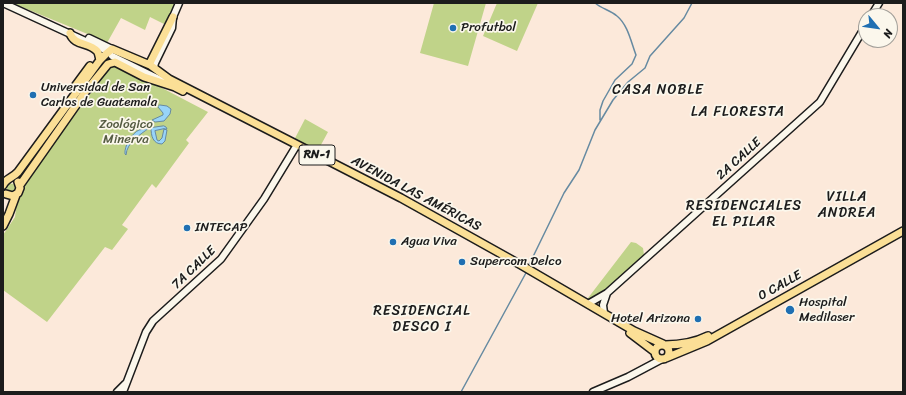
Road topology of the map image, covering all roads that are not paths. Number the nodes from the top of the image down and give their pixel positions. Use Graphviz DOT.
graph roads {
  1 [pos="3,3"];
  2 [pos="178,4"];
  3 [pos="24,12"];
  4 [pos="173,17"];
  5 [pos="70,34"];
  6 [pos="858,38"];
  7 [pos="106,54"];
  8 [pos="149,65"];
  9 [pos="176,87"];
  10 [pos="86,91"];
  11 [pos="295,148"];
  12 [pos="11,179"];
  13 [pos="3,184"];
  14 [pos="20,185"];
  15 [pos="4,193"];
  16 [pos="16,195"];
  17 [pos="3,221"];
  18 [pos="3,226"];
  19 [pos="903,226"];
  20 [pos="903,231"];
  21 [pos="521,268"];
  22 [pos="532,274"];
  23 [pos="607,293"];
  24 [pos="588,304"];
  25 [pos="604,313"];
  26 [pos="664,345"];
  27 [pos="655,353"];
  28 [pos="664,358"];
  29 [pos="641,370"];
  30 [pos="126,383"];
  31 [pos="117,392"];
  32 [pos="123,392"];
  33 [pos="593,392"];
  1 -- 3 [label="street, AVENIDA LAS AMÉRICAS"];
  2 -- 4 [label="street"];
  2 -- 8 [label="street"];
  3 -- 5 [label="street, AVENIDA LAS AMÉRICAS"];
  3 -- 7 [label="street, AVENIDA LAS AMÉRICAS"];
  4 -- 8 [label="main road"];
  5 -- 7 [label="main road"];
  6 -- 23 [label="street, 2A CALLE"];
  7 -- 8 [label="main road, AVENIDA LAS AMÉRICAS / RN-1"];
  7 -- 9 [label="street, AVENIDA LAS AMÉRICAS"];
  7 -- 12 [label="main road"];
  8 -- 10 [label="main road"];
  8 -- 21 [label="main road, AVENIDA LAS AMÉRICAS / RN-1"];
  9 -- 10 [label="main road"];
  9 -- 11 [label="main road, AVENIDA LAS AMÉRICAS"];
  10 -- 14 [label="main road"];
  11 -- 21 [label="main road, AVENIDA LAS AMÉRICAS"];
  11 -- 30 [label="street, 7A CALLE"];
  12 -- 13 [label="main road"];
  12 -- 14 [label="main road"];
  14 -- 16 [label="main road"];
  15 -- 16 [label="main road"];
  15 -- 17 [label="main road"];
  16 -- 18 [label="main road"];
  19 -- 26 [label="main road, 0 CALLE"];
  20 -- 28 [label="main road, 0 CALLE"];
  21 -- 22 [label="main road, AVENIDA LAS AMÉRICAS"];
  22 -- 24 [label="main road, AVENIDA LAS AMÉRICAS"];
  22 -- 27 [label="main road, AVENIDA LAS AMÉRICAS"];
  23 -- 24 [label="street, 2A CALLE"];
  23 -- 25 [label="street"];
  24 -- 25 [label="main road, AVENIDA LAS AMÉRICAS"];
  25 -- 26 [label="main road, AVENIDA LAS AMÉRICAS"];
  26 -- 27 [label="main road"];
  26 -- 28 [label="main road"];
  27 -- 28 [label="main road"];
  27 -- 29 [label="street"];
  28 -- 29 [label="street"];
  29 -- 33 [label="street"];
  30 -- 31 [label="street, 7A CALLE"];
  30 -- 32 [label="street, 7A CALLE"];
}
